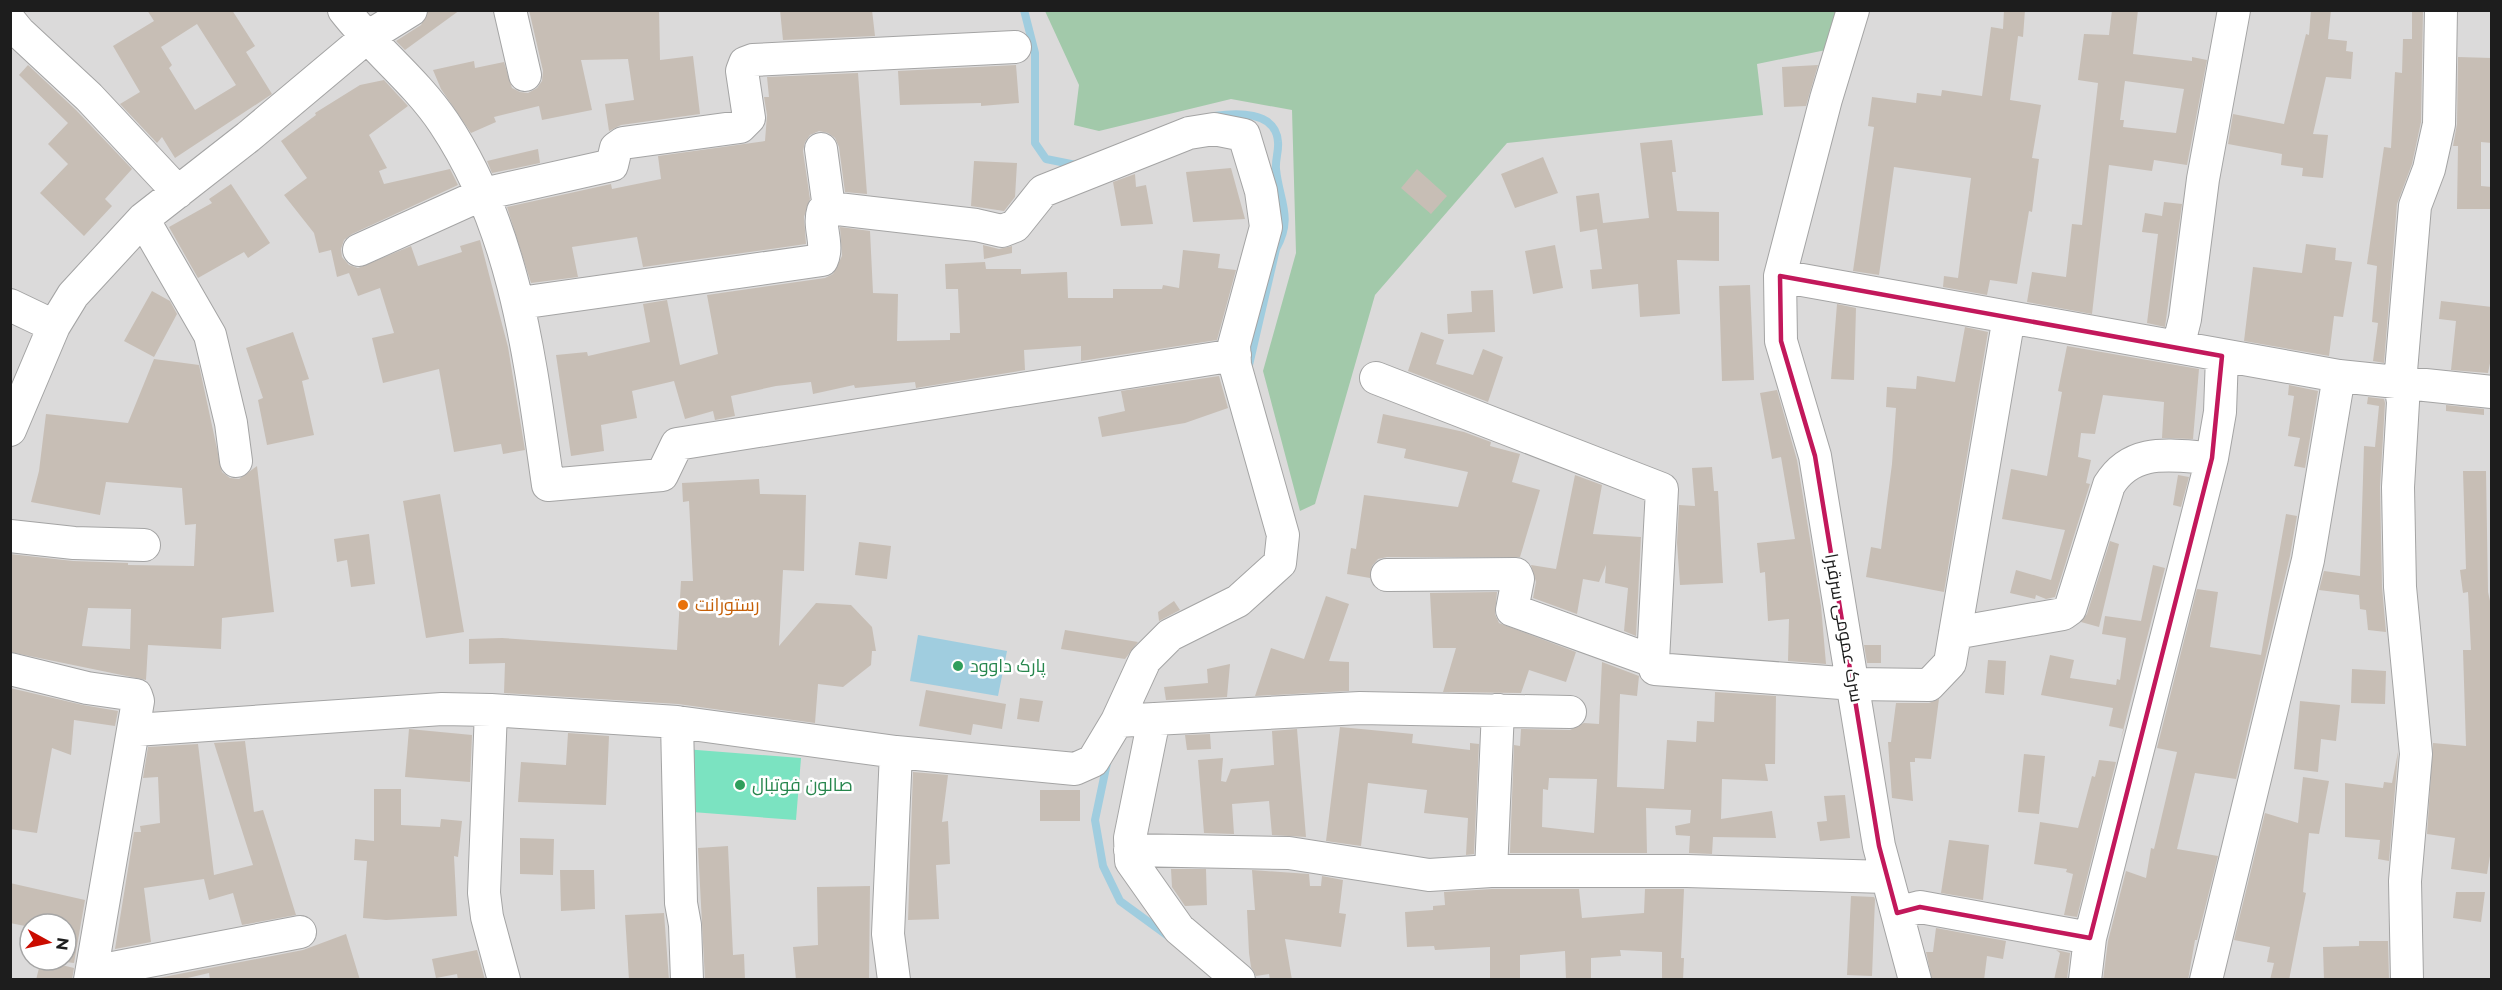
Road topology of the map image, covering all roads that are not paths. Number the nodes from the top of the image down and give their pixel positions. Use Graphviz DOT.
graph roads {
  1 [pos="344,10"];
  2 [pos="411,10"];
  3 [pos="1853,10"];
  4 [pos="2234,10"];
  5 [pos="2441,10"];
  6 [pos="512,11"];
  7 [pos="10,21"];
  8 [pos="366,38"];
  9 [pos="1015,47"];
  10 [pos="525,75"];
  11 [pos="821,149"];
  12 [pos="178,192"];
  13 [pos="483,194"];
  14 [pos="829,208"];
  15 [pos="143,219"];
  16 [pos="359,250"];
  17 [pos="1780,276"];
  18 [pos="520,303"];
  19 [pos="10,305"];
  20 [pos="2009,317"];
  21 [pos="54,326"];
  22 [pos="2178,347"];
  23 [pos="1235,355"];
  24 [pos="2222,356"];
  25 [pos="2339,376"];
  26 [pos="1376,378"];
  27 [pos="2400,383"];
  28 [pos="2492,392"];
  29 [pos="10,430"];
  30 [pos="2212,458"];
  31 [pos="236,461"];
  32 [pos="10,536"];
  33 [pos="144,545"];
  34 [pos="1387,575"];
  35 [pos="1955,633"];
  36 [pos="1653,661"];
  37 [pos="10,669"];
  38 [pos="1854,684"];
  39 [pos="490,710"];
  40 [pos="1498,710"];
  41 [pos="1570,712"];
  42 [pos="1154,719"];
  43 [pos="1117,721"];
  44 [pos="677,722"];
  45 [pos="135,730"];
  46 [pos="896,752"];
  47 [pos="1130,850"];
  48 [pos="1491,871"];
  49 [pos="1886,877"];
  50 [pos="1897,913"];
  51 [pos="300,932"];
  52 [pos="2091,938"];
  53 [pos="91,976"];
  54 [pos="504,980"];
  55 [pos="687,980"];
  56 [pos="894,980"];
  57 [pos="1239,980"];
  58 [pos="1915,980"];
  59 [pos="2085,980"];
  60 [pos="2206,980"];
  61 [pos="2407,980"];
  1 -- 8 [label="street"];
  2 -- 8 [label="street"];
  3 -- 17 [label="street, سرک عمومی سرقبرا"];
  4 -- 22 [label="street"];
  5 -- 27 [label="street"];
  6 -- 10 [label="street"];
  7 -- 12 [label="street"];
  8 -- 12 [label="street"];
  8 -- 13 [label="street"];
  9 -- 13 [label="street"];
  11 -- 14 [label="street"];
  12 -- 15 [label="street"];
  13 -- 16 [label="street"];
  13 -- 18 [label="street"];
  14 -- 18 [label="street"];
  14 -- 23 [label="street"];
  15 -- 21 [label="street"];
  15 -- 31 [label="street"];
  17 -- 20 [label="street"];
  17 -- 38 [label="street, سرک عمومی سرقبرا"];
  18 -- 23 [label="street"];
  19 -- 21 [label="street"];
  20 -- 22 [label="street"];
  20 -- 35 [label="street"];
  21 -- 29 [label="street"];
  22 -- 24 [label="street"];
  23 -- 43 [label="street"];
  24 -- 25 [label="street"];
  24 -- 30 [label="street"];
  25 -- 27 [label="street"];
  25 -- 60 [label="street"];
  26 -- 36 [label="street"];
  27 -- 28 [label="street"];
  27 -- 61 [label="street"];
  30 -- 35 [label="street"];
  30 -- 52 [label="street"];
  32 -- 33 [label="street"];
  34 -- 36 [label="street"];
  35 -- 38 [label="street"];
  36 -- 38 [label="street"];
  37 -- 45 [label="street"];
  38 -- 49 [label="street, سرک عمومی سرقبرا"];
  39 -- 44 [label="street"];
  39 -- 45 [label="street"];
  39 -- 54 [label="street"];
  40 -- 41 [label="street"];
  40 -- 42 [label="street"];
  40 -- 48 [label="street"];
  42 -- 43 [label="street"];
  42 -- 47 [label="street"];
  43 -- 46 [label="street"];
  44 -- 46 [label="street"];
  44 -- 55 [label="street"];
  45 -- 53 [label="street"];
  46 -- 56 [label="street"];
  47 -- 48 [label="street"];
  47 -- 57 [label="street"];
  48 -- 49 [label="street"];
  49 -- 50 [label="street, سرک عمومی سرقبرا"];
  50 -- 52 [label="street"];
  50 -- 58 [label="street, سرک عمومی سرقبرا"];
  51 -- 53 [label="street"];
  52 -- 59 [label="street"];
}
